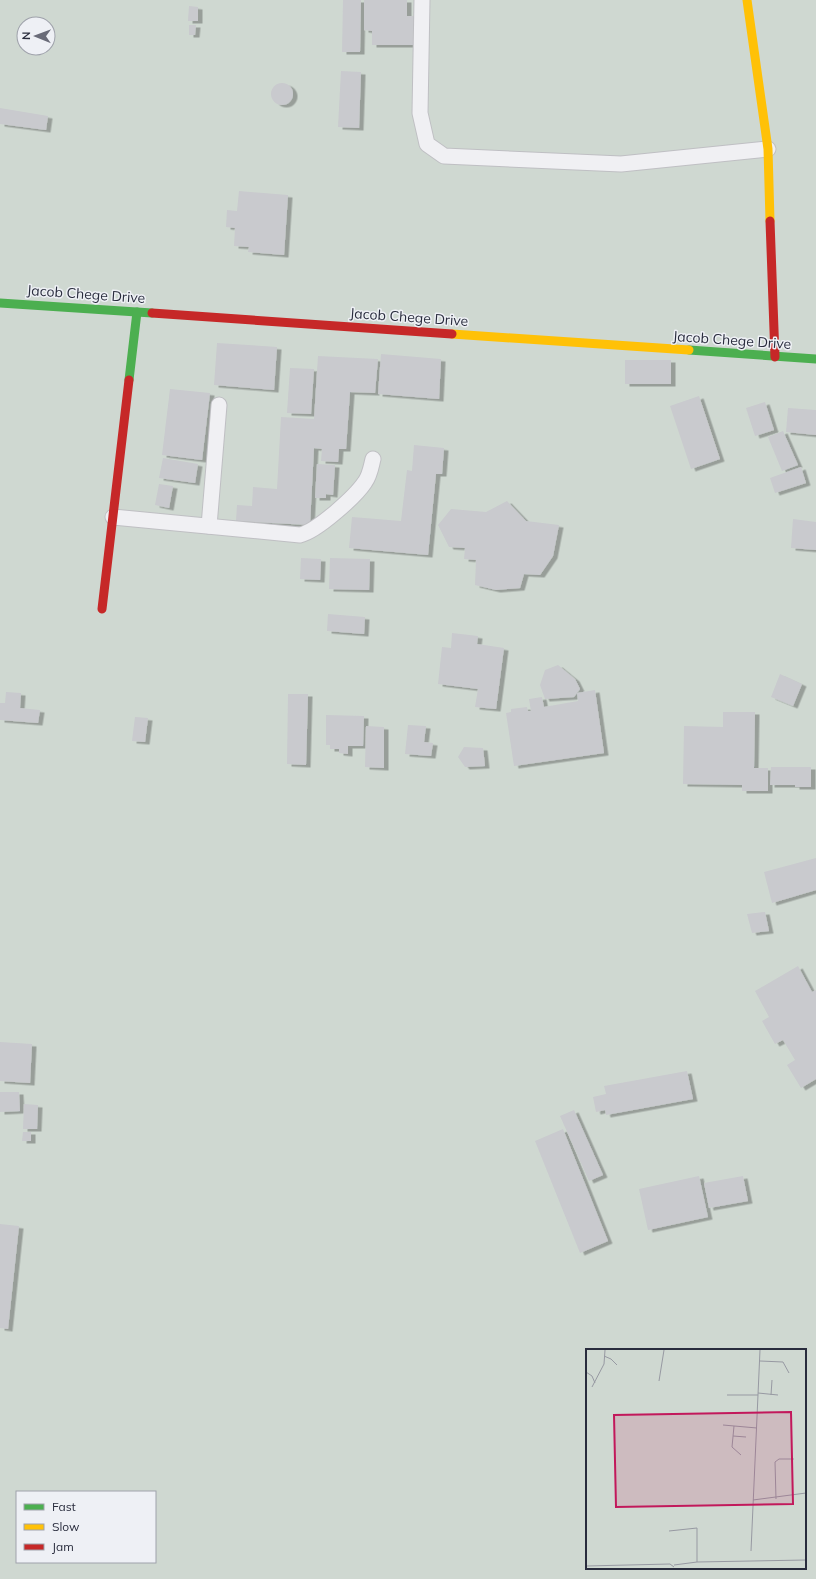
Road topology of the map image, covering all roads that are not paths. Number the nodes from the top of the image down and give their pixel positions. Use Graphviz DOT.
graph roads {
  1 [pos="422,0"];
  2 [pos="746,0"];
  3 [pos="768,149"];
  4 [pos="0,303"];
  5 [pos="137,312"];
  6 [pos="775,357"];
  7 [pos="816,360"];
  8 [pos="219,405"];
  9 [pos="372,458"];
  10 [pos="113,517"];
  11 [pos="209,526"];
  12 [pos="102,609"];
  1 -- 3 [label="lane"];
  2 -- 3 [label="street"];
  3 -- 6 [label="street"];
  4 -- 5 [label="street, Jacob Chege Drive"];
  5 -- 6 [label="street, Jacob Chege Drive"];
  5 -- 10 [label="street"];
  6 -- 7 [label="street, Jacob Chege Drive"];
  8 -- 11 [label="lane"];
  9 -- 11 [label="lane"];
  10 -- 11 [label="lane"];
  10 -- 12 [label="street"];
}
